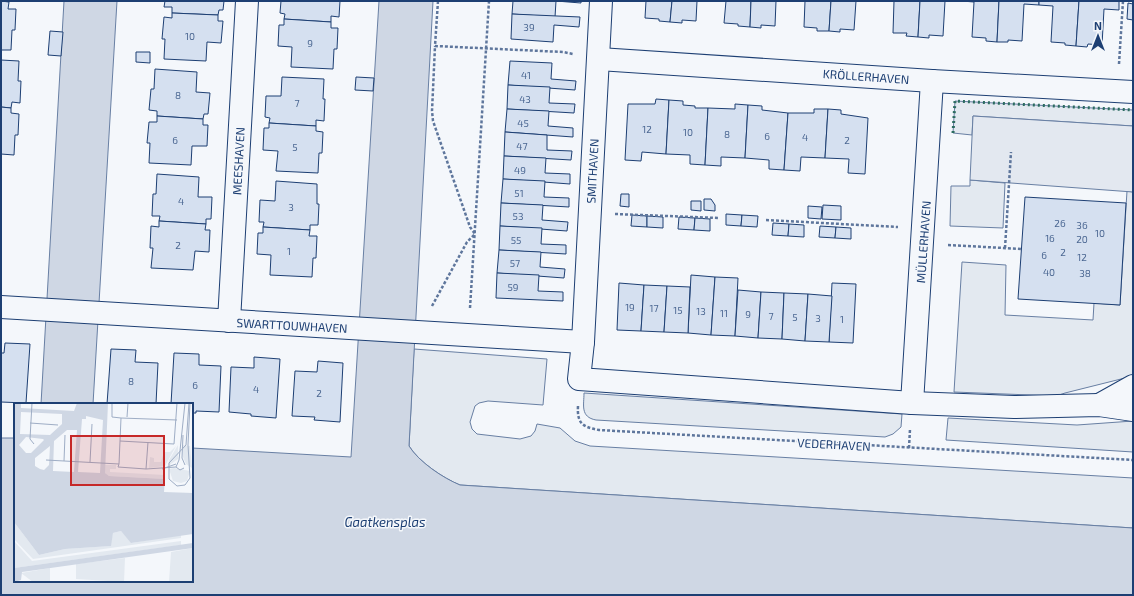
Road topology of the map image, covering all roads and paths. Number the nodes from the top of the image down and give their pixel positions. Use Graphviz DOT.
graph roads {
  1 [pos="247,1"];
  2 [pos="438,1"];
  3 [pos="488,1"];
  4 [pos="601,1"];
  5 [pos="1123,1"];
  6 [pos="435,46"];
  7 [pos="486,49"];
  8 [pos="598,59"];
  9 [pos="932,81"];
  10 [pos="1125,91"];
  11 [pos="1011,152"];
  12 [pos="589,213"];
  13 [pos="719,218"];
  14 [pos="766,220"];
  15 [pos="475,234"];
  16 [pos="923,236"];
  17 [pos="1005,248"];
  18 [pos="1022,249"];
  19 [pos="1,307"];
  20 [pos="229,321"];
  21 [pos="424,332"];
  22 [pos="469,335"];
  23 [pos="583,342"];
  24 [pos="579,379"];
  25 [pos="1133,386"];
  26 [pos="912,403"];
  27 [pos="1099,405"];
  28 [pos="1133,410"];
  29 [pos="1133,460"];
  1 -- 20 [label="street, MEESHAVEN"];
  2 -- 6 [label="path"];
  3 -- 7 [label="path"];
  4 -- 8 [label="street, SMITHAVEN"];
  5 -- 10 [label="path"];
  6 -- 7 [label="path"];
  6 -- 15 [label="path"];
  7 -- 8 [label="path"];
  7 -- 15 [label="path"];
  8 -- 9 [label="street, KRÖLLERHAVEN"];
  8 -- 12 [label="street, SMITHAVEN"];
  9 -- 10 [label="street, KRÖLLERHAVEN"];
  9 -- 16 [label="street, MÜLLERHAVEN"];
  11 -- 17 [label="path"];
  12 -- 13 [label="path"];
  12 -- 23 [label="street, SMITHAVEN"];
  14 -- 16 [label="path"];
  15 -- 21 [label="path"];
  15 -- 22 [label="path"];
  16 -- 17 [label="path"];
  16 -- 26 [label="street, MÜLLERHAVEN"];
  17 -- 18 [label="path"];
  19 -- 20 [label="street, SWARTTOUWHAVEN"];
  20 -- 21 [label="street, SWARTTOUWHAVEN"];
  21 -- 22 [label="street, SWARTTOUWHAVEN"];
  22 -- 23 [label="street, SWARTTOUWHAVEN"];
  23 -- 24 [label="street"];
  24 -- 26 [label="street"];
  24 -- 29 [label="path, VEDERHAVEN"];
  25 -- 27 [label="street"];
  26 -- 27 [label="street"];
  27 -- 28 [label="street"];
}
